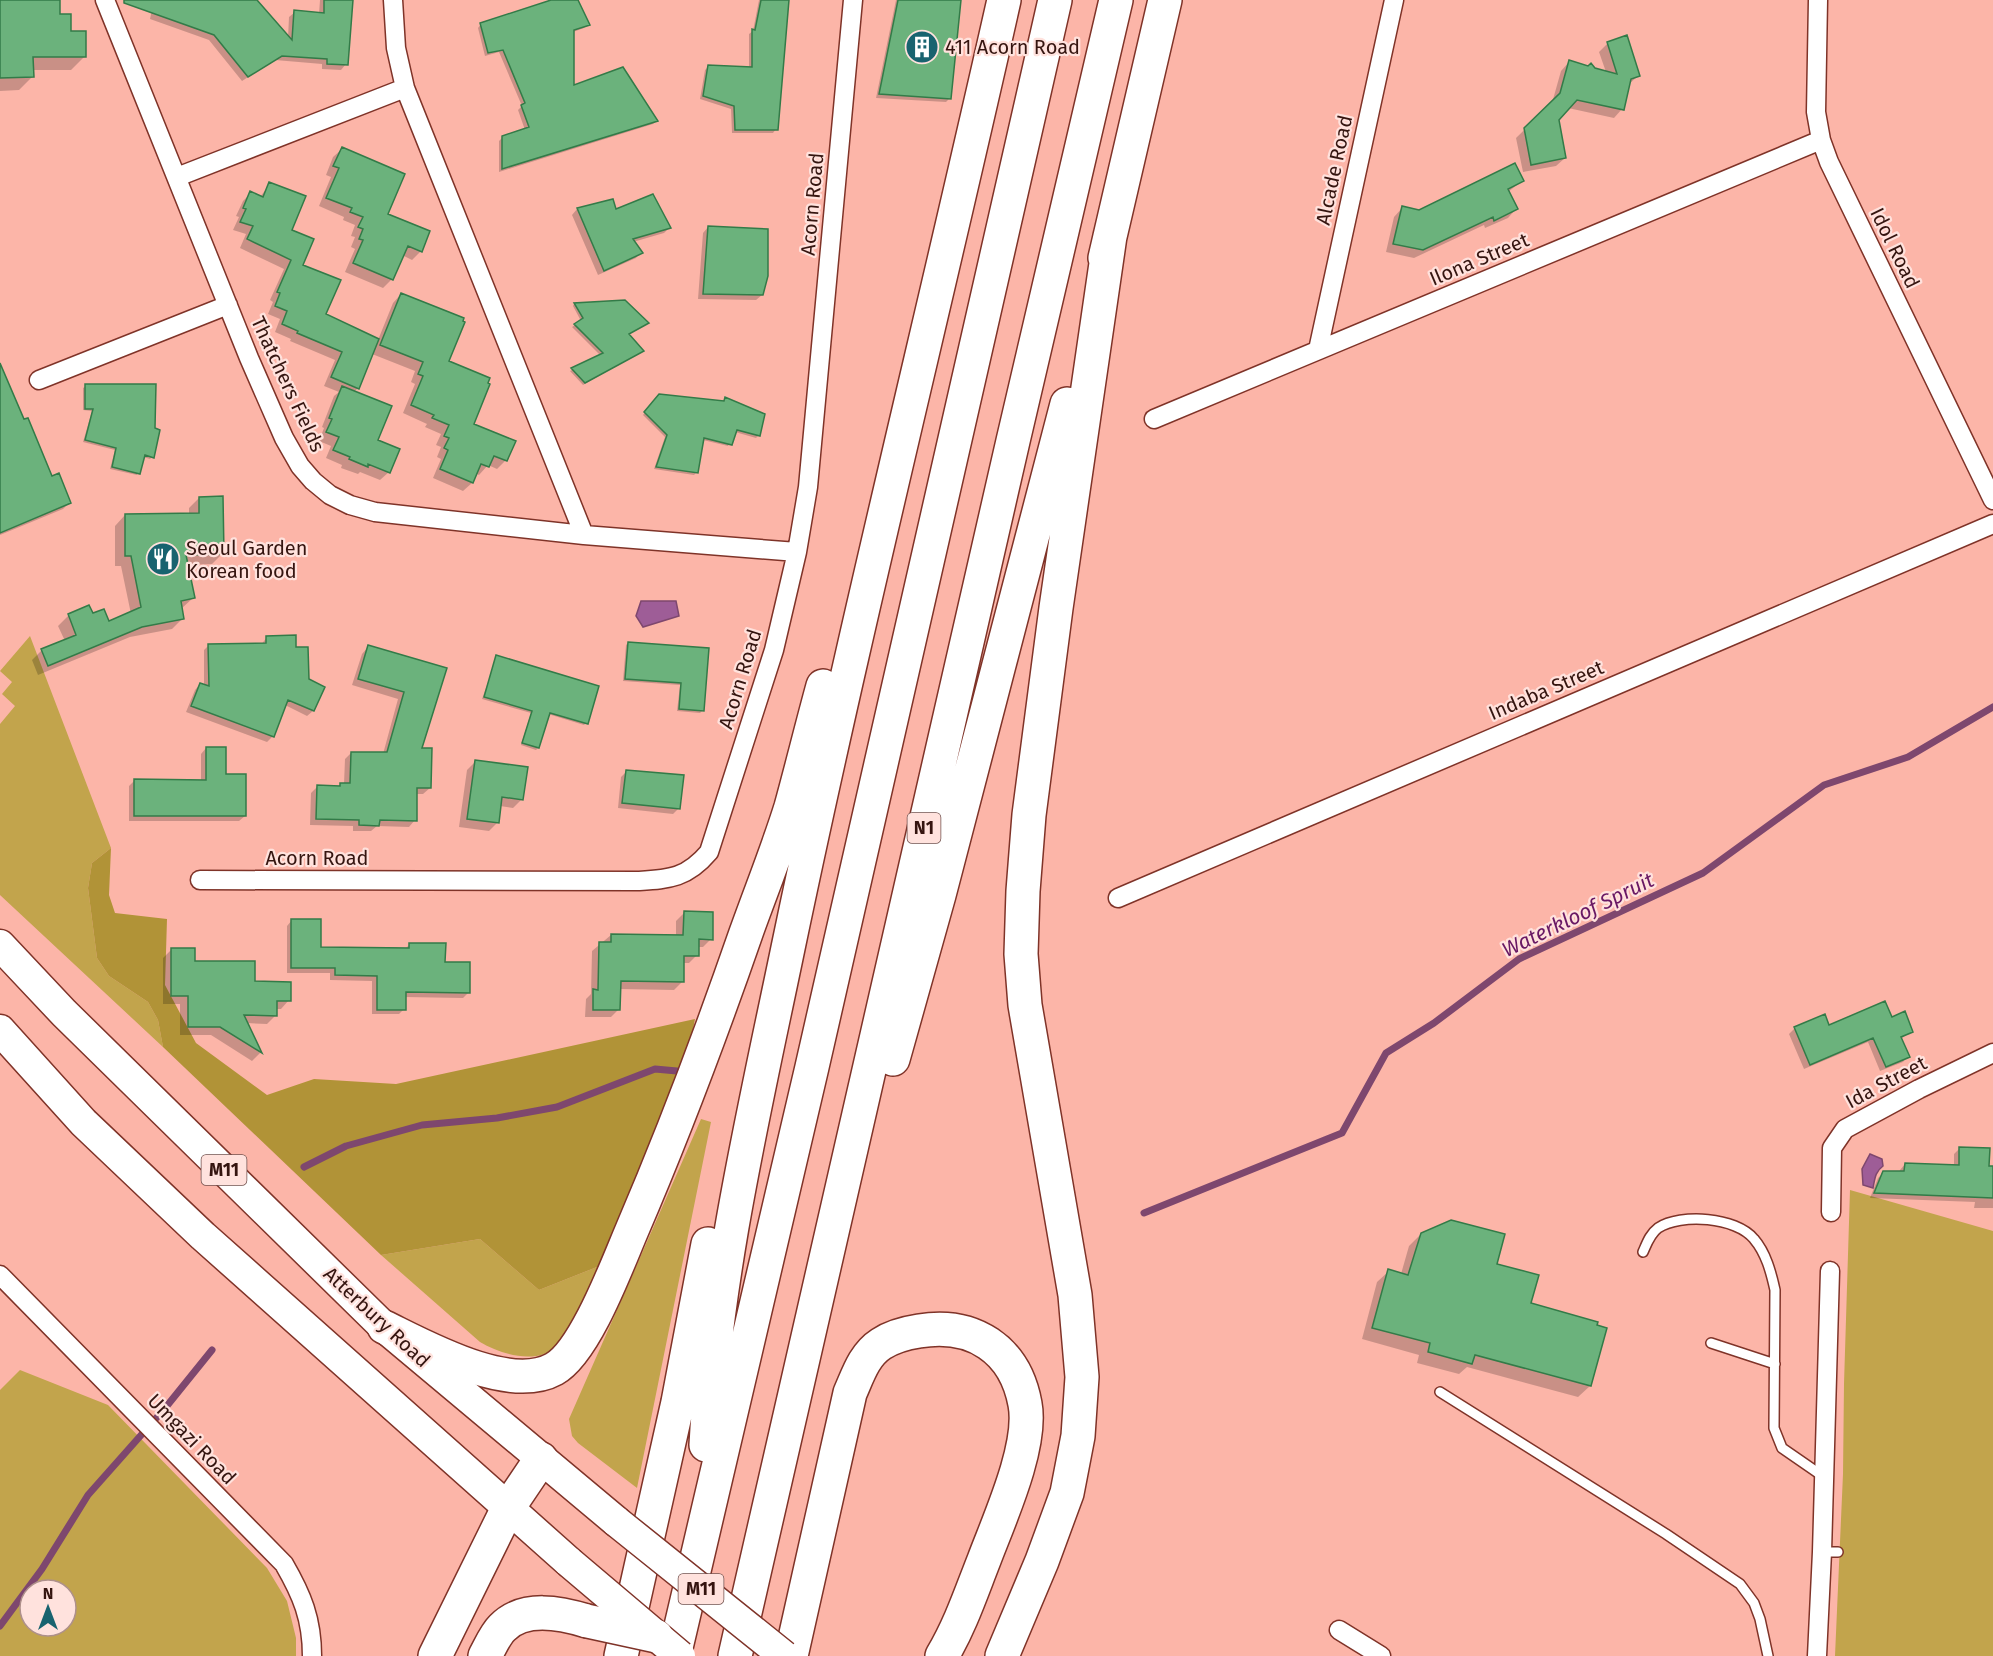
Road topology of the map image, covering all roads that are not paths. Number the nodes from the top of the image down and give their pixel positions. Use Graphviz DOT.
graph roads {
  1 [pos="105,0"];
  2 [pos="393,0"];
  3 [pos="853,0"];
  4 [pos="1004,0"];
  5 [pos="1055,0"];
  6 [pos="1116,0"];
  7 [pos="1165,0"];
  8 [pos="1394,0"];
  9 [pos="1818,0"];
  10 [pos="405,88"];
  11 [pos="1821,140"];
  12 [pos="177,177"];
  13 [pos="1110,236"];
  14 [pos="228,305"];
  15 [pos="1318,351"];
  16 [pos="39,380"];
  17 [pos="1154,419"];
  18 [pos="889,499"];
  19 [pos="1993,500"];
  20 [pos="1993,524"];
  21 [pos="584,535"];
  22 [pos="797,552"];
  23 [pos="805,865"];
  24 [pos="200,880"];
  25 [pos="1118,898"];
  26 [pos="0,945"];
  27 [pos="0,1030"];
  28 [pos="1993,1053"];
  29 [pos="1830,1212"];
  30 [pos="1643,1252"];
  31 [pos="1830,1271"];
  32 [pos="0,1275"];
  33 [pos="814,1311"];
  34 [pos="384,1327"];
  35 [pos="1712,1343"];
  36 [pos="1775,1364"];
  37 [pos="1440,1392"];
  38 [pos="541,1459"];
  39 [pos="1824,1477"];
  40 [pos="508,1508"];
  41 [pos="705,1519"];
  42 [pos="1339,1630"];
  43 [pos="670,1649"];
  44 [pos="312,1656"];
  45 [pos="435,1656"];
  46 [pos="485,1656"];
  47 [pos="621,1656"];
  48 [pos="735,1656"];
  49 [pos="784,1656"];
  50 [pos="790,1656"];
  51 [pos="942,1656"];
  52 [pos="1002,1656"];
  53 [pos="1381,1656"];
  54 [pos="1768,1656"];
  55 [pos="1817,1656"];
  1 -- 12 [label="street, Thatchers Fields"];
  2 -- 10 [label="street"];
  3 -- 22 [label="street, Acorn Road"];
  4 -- 18 [label="highway"];
  5 -- 41 [label="highway"];
  6 -- 33 [label="highway, N1"];
  7 -- 13 [label="highway"];
  8 -- 15 [label="street, Alcade Road"];
  9 -- 11 [label="street, Idol Road"];
  10 -- 12 [label="street"];
  10 -- 21 [label="street"];
  11 -- 15 [label="street, Ilona Street"];
  11 -- 19 [label="street, Idol Road"];
  12 -- 14 [label="street, Thatchers Fields"];
  13 -- 33 [label="highway"];
  13 -- 52 [label="highway"];
  14 -- 16 [label="street"];
  14 -- 21 [label="street, Thatchers Fields"];
  15 -- 17 [label="street, Ilona Street"];
  18 -- 23 [label="highway"];
  18 -- 34 [label="highway"];
  20 -- 25 [label="street, Indaba Street"];
  21 -- 22 [label="street, Thatchers Fields"];
  22 -- 24 [label="street, Acorn Road"];
  23 -- 41 [label="highway"];
  23 -- 47 [label="highway"];
  26 -- 34 [label="main road, Atterbury Road / M11"];
  27 -- 40 [label="main road"];
  28 -- 29 [label="street, Ida Street"];
  30 -- 36 [label="lane"];
  31 -- 39 [label="street"];
  32 -- 44 [label="street, Umgazi Road"];
  33 -- 48 [label="highway, N1"];
  34 -- 38 [label="main road, Atterbury Road / M11"];
  35 -- 36 [label="lane"];
  36 -- 39 [label="lane"];
  37 -- 54 [label="lane"];
  38 -- 40 [label="highway"];
  38 -- 49 [label="main road, Atterbury Road / M11, bridge"];
  39 -- 55 [label="street"];
  40 -- 43 [label="main road, bridge"];
  40 -- 45 [label="highway"];
  41 -- 43 [label="highway"];
  42 -- 53 [label="street"];
  43 -- 46 [label="highway, bridge"];
  50 -- 51 [label="highway"];
}
